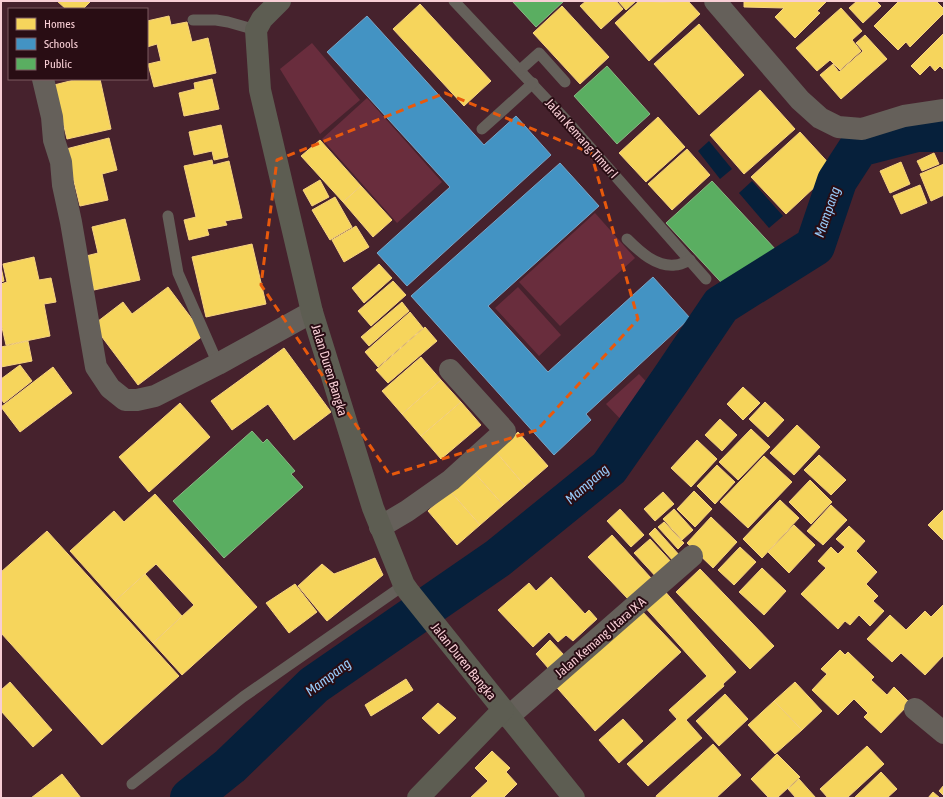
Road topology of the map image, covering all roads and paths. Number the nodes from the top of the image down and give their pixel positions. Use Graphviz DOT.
graph roads {
  1 [pos="280,1"];
  2 [pos="454,1"];
  3 [pos="715,1"];
  4 [pos="192,20"];
  5 [pos="256,30"];
  6 [pos="520,70"];
  7 [pos="44,80"];
  8 [pos="565,82"];
  9 [pos="533,83"];
  10 [pos="944,110"];
  11 [pos="482,129"];
  12 [pos="168,216"];
  13 [pos="627,239"];
  14 [pos="690,260"];
  15 [pos="706,279"];
  16 [pos="312,312"];
  17 [pos="218,364"];
  18 [pos="450,370"];
  19 [pos="380,527"];
  20 [pos="692,556"];
  21 [pos="406,588"];
  22 [pos="915,709"];
  23 [pos="506,714"];
  24 [pos="944,733"];
  25 [pos="132,784"];
  26 [pos="418,798"];
  27 [pos="574,798"];
  1 -- 5 [label="street"];
  2 -- 6 [label="lane, Jalan Kemang Timur I"];
  3 -- 10 [label="street"];
  4 -- 5 [label="lane"];
  5 -- 16 [label="street, Jalan Duren Bangka"];
  6 -- 8 [label="lane"];
  6 -- 9 [label="lane, Jalan Kemang Timur I"];
  7 -- 17 [label="street"];
  9 -- 11 [label="lane"];
  9 -- 14 [label="lane, Jalan Kemang Timur I"];
  12 -- 17 [label="lane"];
  13 -- 14 [label="lane"];
  14 -- 15 [label="lane, Jalan Kemang Timur I"];
  16 -- 17 [label="street"];
  16 -- 19 [label="street, Jalan Duren Bangka"];
  18 -- 19 [label="street"];
  19 -- 21 [label="street, Jalan Duren Bangka"];
  20 -- 23 [label="street, Jalan Kemang Utara IX A"];
  21 -- 23 [label="street, Jalan Duren Bangka"];
  21 -- 25 [label="lane"];
  22 -- 24 [label="street"];
  23 -- 26 [label="street"];
  23 -- 27 [label="street, Jalan Duren Bangka"];
}
